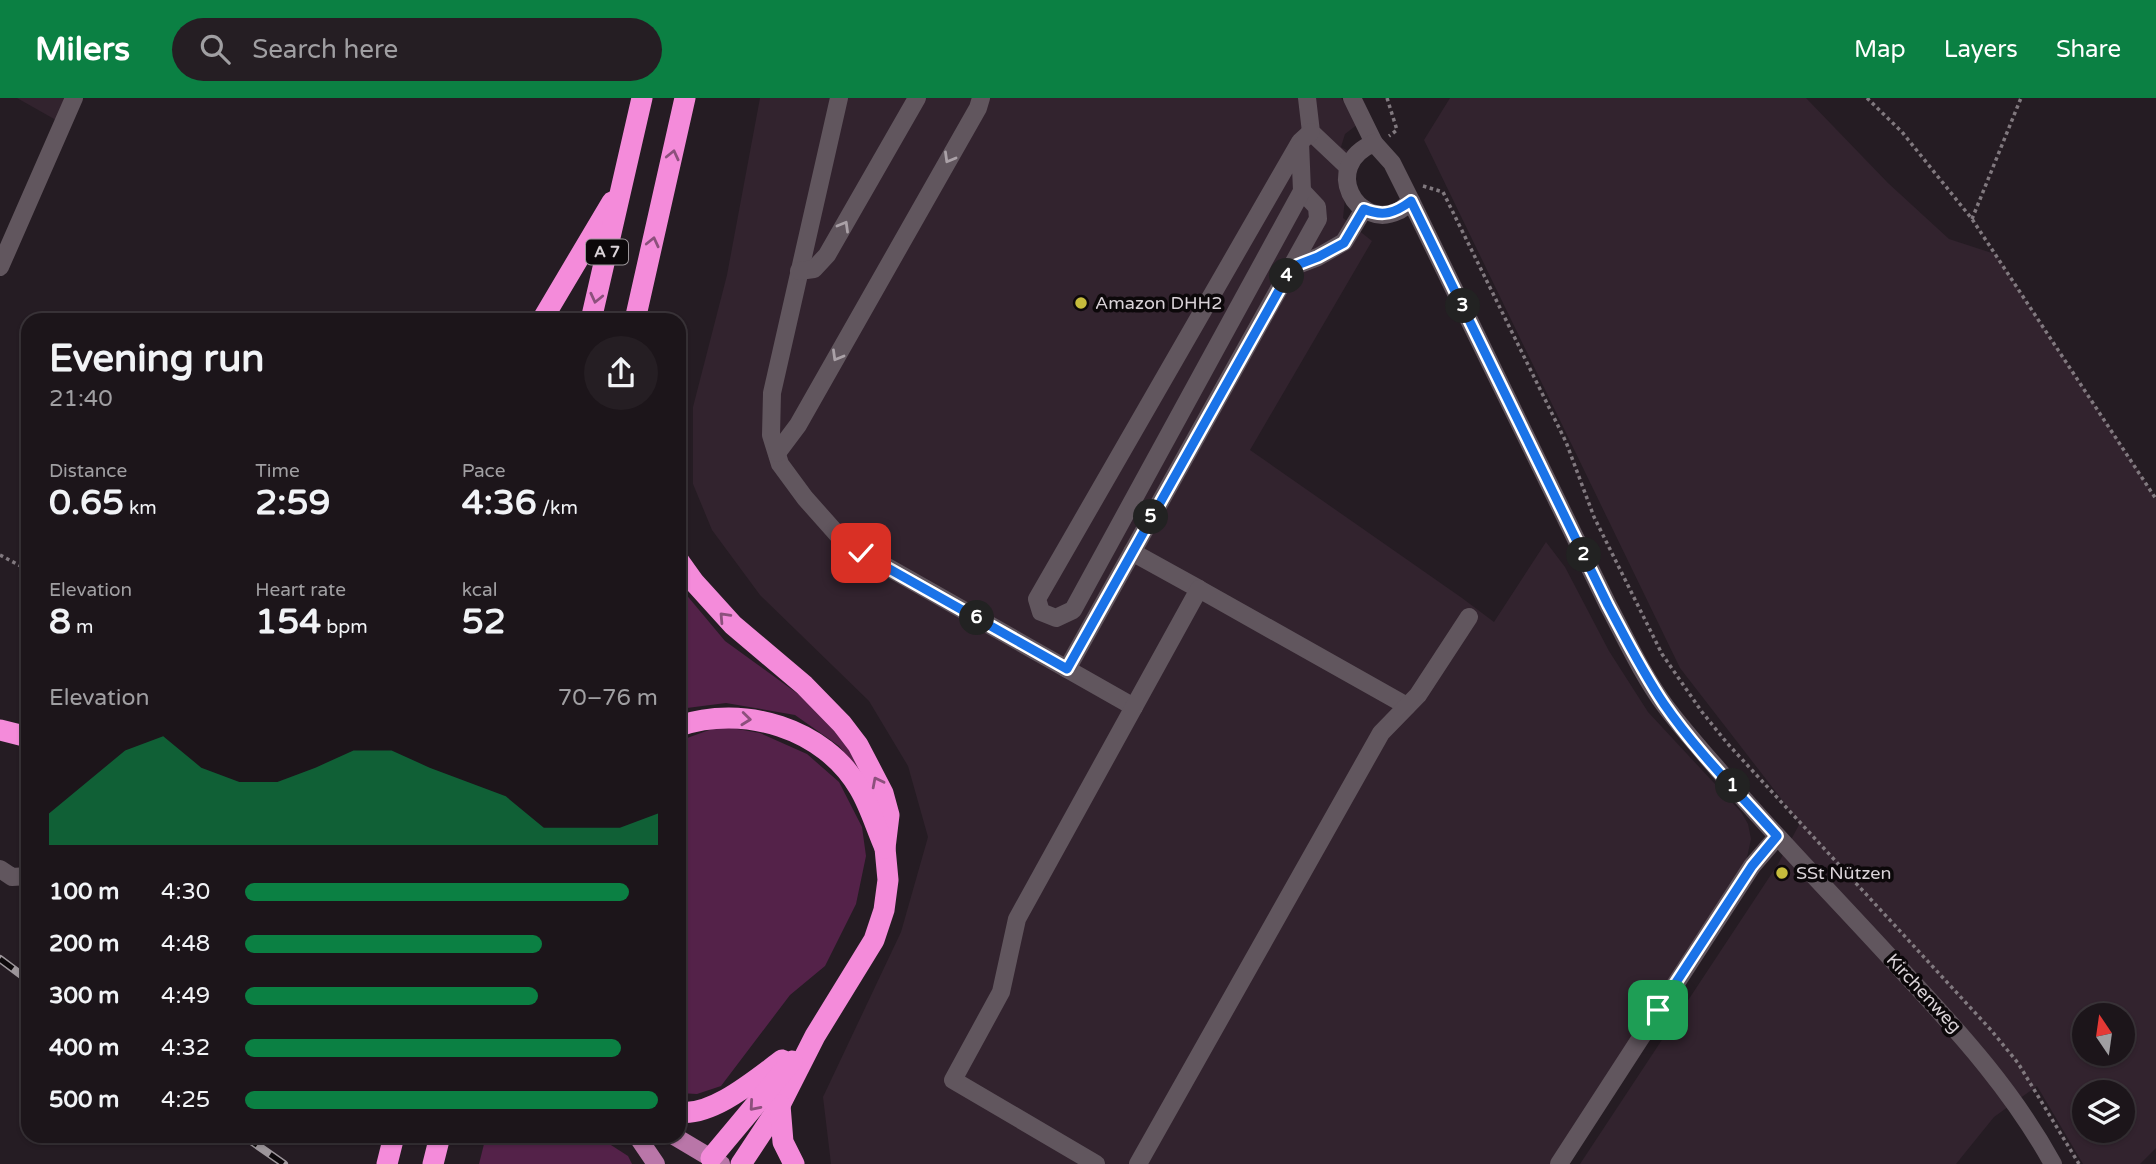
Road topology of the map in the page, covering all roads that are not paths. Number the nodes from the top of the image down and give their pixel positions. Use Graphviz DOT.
graph roads {
  1 [pos="74,98"];
  2 [pos="642,98"];
  3 [pos="685,98"];
  4 [pos="839,98"];
  5 [pos="917,98"];
  6 [pos="981,98"];
  7 [pos="1307,98"];
  8 [pos="1352,98"];
  9 [pos="1306,137"];
  10 [pos="1375,144"];
  11 [pos="1348,167"];
  12 [pos="623,184"];
  13 [pos="1302,191"];
  14 [pos="1411,201"];
  15 [pos="1364,209"];
  16 [pos="0,267"];
  17 [pos="1292,267"];
  18 [pos="799,271"];
  19 [pos="546,313"];
  20 [pos="593,313"];
  21 [pos="637,313"];
  22 [pos="777,453"];
  23 [pos="1132,552"];
  24 [pos="686,571"];
  25 [pos="1199,589"];
  26 [pos="1469,617"];
  27 [pos="1067,669"];
  28 [pos="1407,706"];
  29 [pos="1133,707"];
  30 [pos="686,724"];
  31 [pos="0,730"];
  32 [pos="21,735"];
  33 [pos="21,743"];
  34 [pos="1777,836"];
  35 [pos="885,848"];
  36 [pos="0,869"];
  37 [pos="21,876"];
  38 [pos="814,1036"];
  39 [pos="780,1105"];
  40 [pos="686,1113"];
  41 [pos="392,1143"];
  42 [pos="438,1143"];
  43 [pos="642,1143"];
  44 [pos="684,1143"];
  45 [pos="713,1162"];
  46 [pos="387,1164"];
  47 [pos="433,1164"];
  48 [pos="656,1164"];
  49 [pos="741,1164"];
  50 [pos="794,1164"];
  51 [pos="1096,1164"];
  52 [pos="1138,1164"];
  53 [pos="1559,1164"];
  54 [pos="2053,1164"];
  1 -- 16 [label="street"];
  2 -- 12 [label="highway, A 7"];
  21 -- 3 [label="highway, A 7, one-way"];
  4 -- 18 [label="street"];
  18 -- 5 [label="street, one-way"];
  6 -- 22 [label="street, one-way"];
  7 -- 9 [label="street"];
  8 -- 10 [label="street, Kirchenweg"];
  9 -- 11 [label="street"];
  9 -- 13 [label="street"];
  9 -- 13 [label="street"];
  10 -- 11 [label="street"];
  10 -- 14 [label="street, Kirchenweg"];
  11 -- 15 [label="street"];
  12 -- 19 [label="highway"];
  12 -- 20 [label="highway, A 7, one-way"];
  13 -- 17 [label="street"];
  14 -- 15 [label="street"];
  14 -- 34 [label="street, Kirchenweg"];
  15 -- 17 [label="street"];
  17 -- 23 [label="street"];
  18 -- 22 [label="street"];
  22 -- 27 [label="street"];
  23 -- 25 [label="street"];
  23 -- 27 [label="street"];
  35 -- 24 [label="highway, one-way"];
  25 -- 28 [label="street"];
  25 -- 29 [label="street"];
  26 -- 28 [label="street"];
  27 -- 29 [label="street"];
  28 -- 52 [label="street"];
  29 -- 51 [label="street"];
  30 -- 35 [label="highway, one-way"];
  31 -- 32 [label="highway"];
  31 -- 33 [label="main road"];
  34 -- 53 [label="street"];
  34 -- 54 [label="street, Kirchenweg"];
  35 -- 38 [label="highway"];
  36 -- 37 [label="street"];
  38 -- 39 [label="highway"];
  38 -- 40 [label="highway"];
  38 -- 45 [label="highway, one-way"];
  39 -- 49 [label="highway"];
  39 -- 50 [label="highway"];
  41 -- 46 [label="highway"];
  42 -- 47 [label="highway"];
  43 -- 48 [label="main road"];
  44 -- 45 [label="main road"];
}
